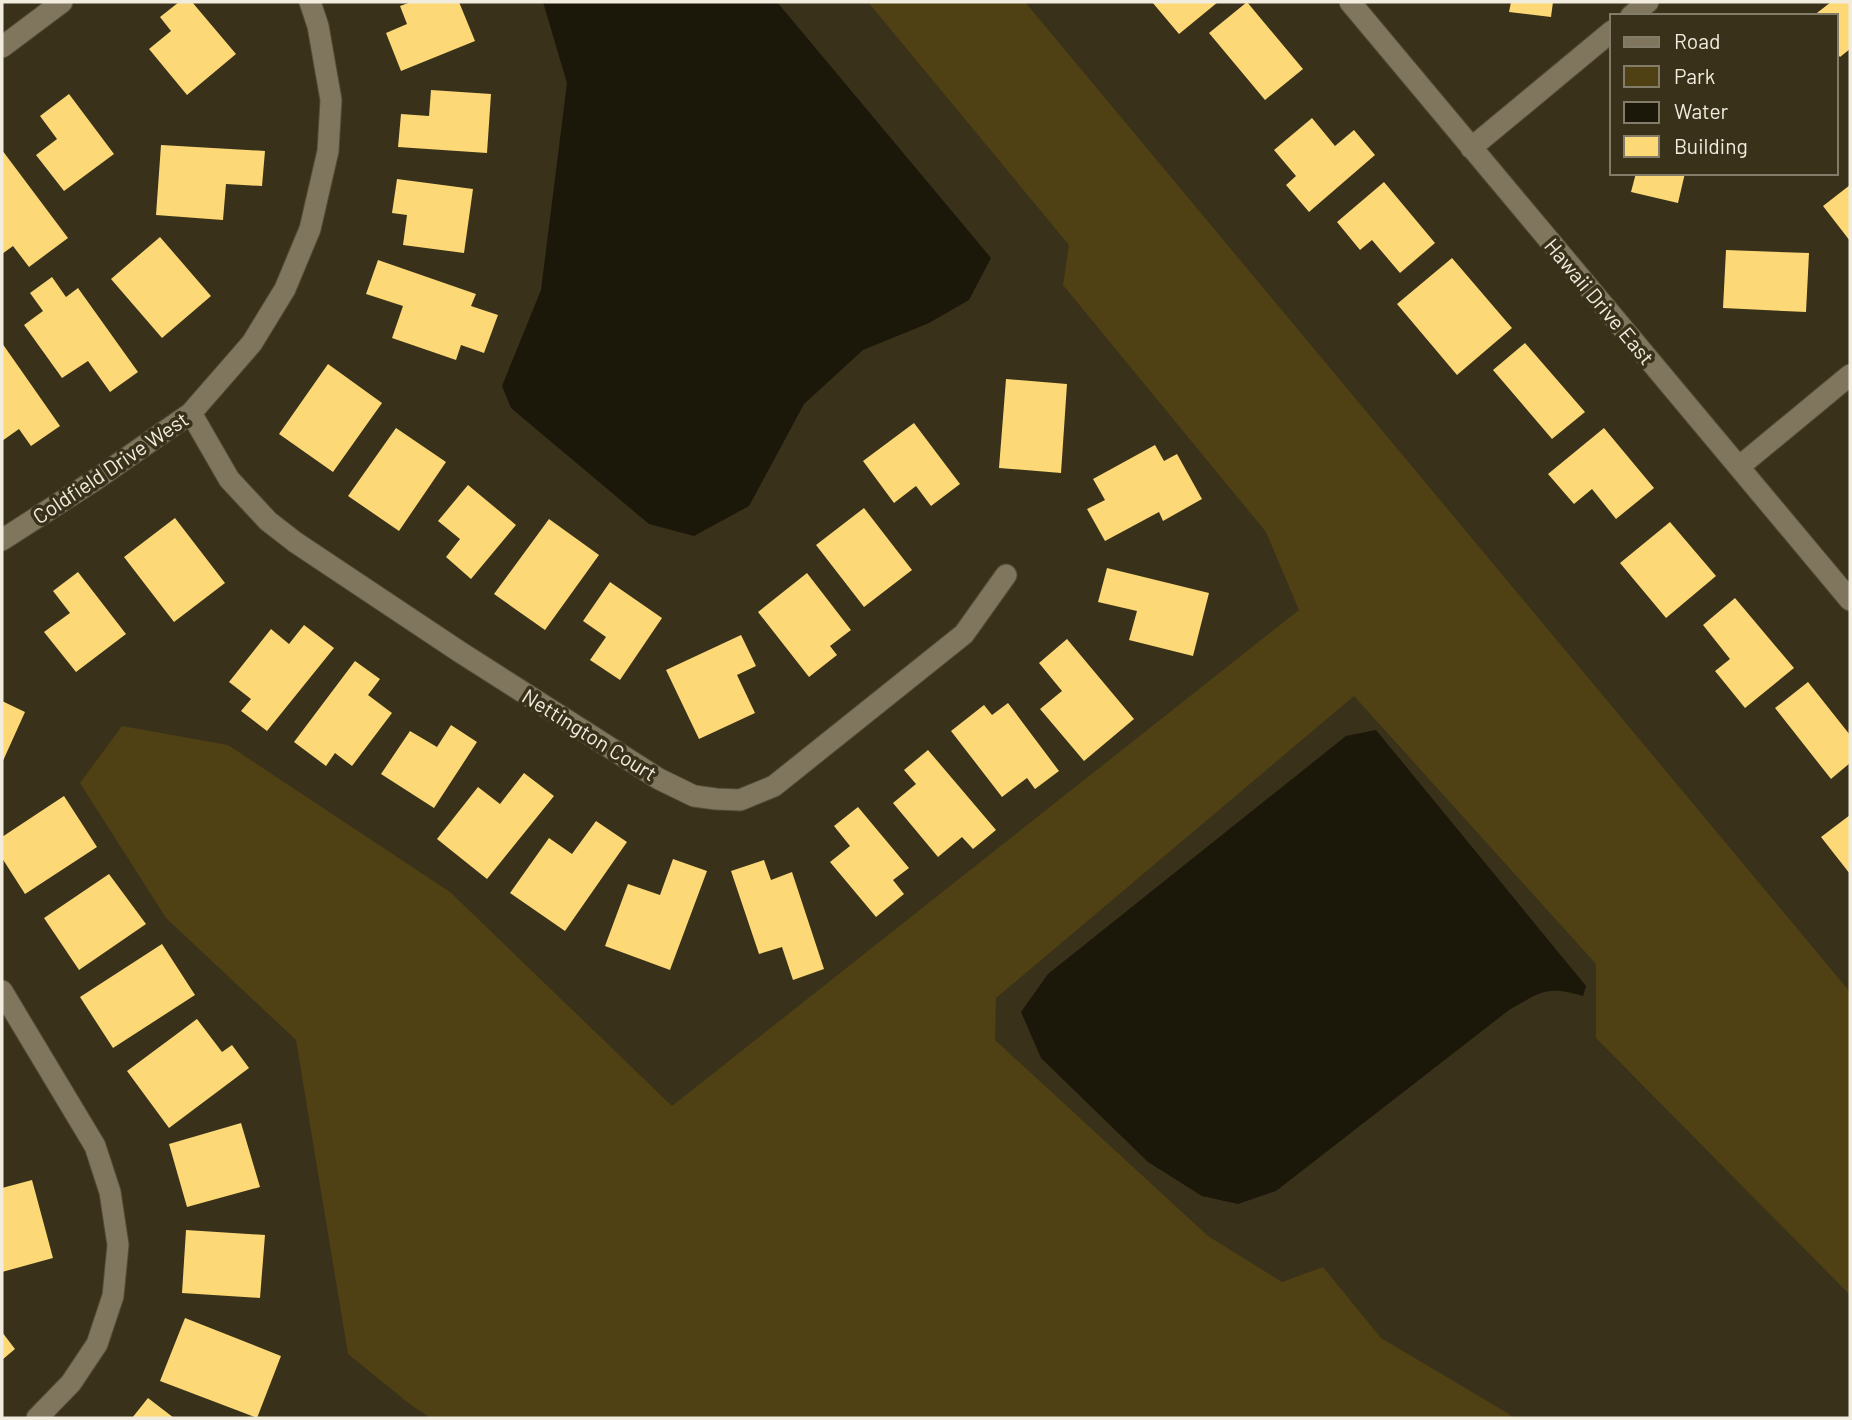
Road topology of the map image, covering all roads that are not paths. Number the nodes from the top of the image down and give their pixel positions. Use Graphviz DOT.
graph roads {
  1 [pos="62,2"];
  2 [pos="310,2"];
  3 [pos="1350,2"];
  4 [pos="1648,2"];
  5 [pos="1633,14"];
  6 [pos="1610,34"];
  7 [pos="2,47"];
  8 [pos="1471,148"];
  9 [pos="1850,375"];
  10 [pos="191,413"];
  11 [pos="1740,466"];
  12 [pos="2,540"];
  13 [pos="1006,575"];
  14 [pos="1850,600"];
  15 [pos="2,991"];
  16 [pos="37,1418"];
  1 -- 7 [label="street"];
  2 -- 10 [label="street, Coldfield Drive West"];
  3 -- 8 [label="street, Hawaii Drive East"];
  4 -- 5 [label="street"];
  6 -- 8 [label="street"];
  8 -- 11 [label="street, Hawaii Drive East"];
  9 -- 11 [label="street"];
  10 -- 12 [label="street, Coldfield Drive West"];
  10 -- 13 [label="street, Nettington Court"];
  11 -- 14 [label="street, Hawaii Drive East"];
  15 -- 16 [label="street"];
}
